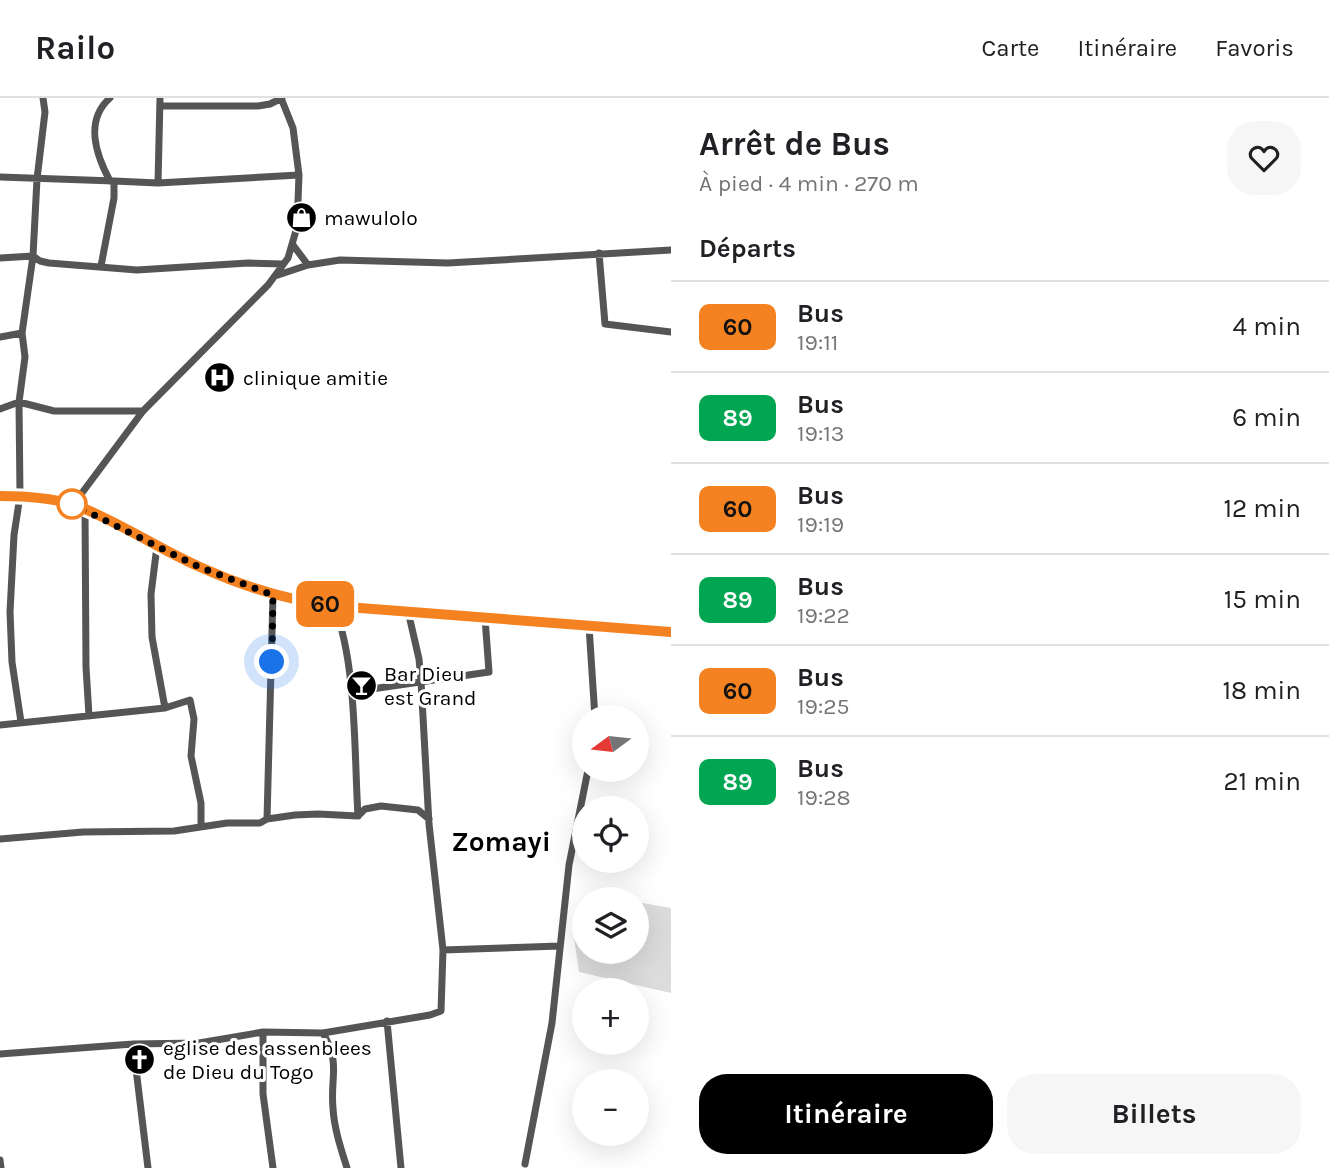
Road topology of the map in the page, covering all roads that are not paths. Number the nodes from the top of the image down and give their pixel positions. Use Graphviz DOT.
graph roads {
  1 [pos="43,98"];
  2 [pos="110,98"];
  3 [pos="281,98"];
  4 [pos="160,102"];
  5 [pos="299,175"];
  6 [pos="0,177"];
  7 [pos="37,180"];
  8 [pos="112,181"];
  9 [pos="158,183"];
  10 [pos="293,246"];
  11 [pos="671,250"];
  12 [pos="599,253"];
  13 [pos="33,256"];
  14 [pos="0,258"];
  15 [pos="284,264"];
  16 [pos="308,265"];
  17 [pos="102,266"];
  18 [pos="274,276"];
  19 [pos="22,332"];
  20 [pos="671,332"];
  21 [pos="0,337"];
  22 [pos="19,402"];
  23 [pos="0,409"];
  24 [pos="143,411"];
  25 [pos="0,496"];
  26 [pos="20,496"];
  27 [pos="73,505"];
  28 [pos="85,509"];
  29 [pos="157,547"];
  30 [pos="273,595"];
  31 [pos="334,606"];
  32 [pos="408,611"];
  33 [pos="10,612"];
  34 [pos="0,613"];
  35 [pos="485,618"];
  36 [pos="589,626"];
  37 [pos="671,632"];
  38 [pos="421,681"];
  39 [pos="351,692"];
  40 [pos="594,705"];
  41 [pos="165,708"];
  42 [pos="89,716"];
  43 [pos="21,722"];
  44 [pos="0,724"];
  45 [pos="586,782"];
  46 [pos="358,816"];
  47 [pos="267,819"];
  48 [pos="429,819"];
  49 [pos="201,826"];
  50 [pos="0,839"];
  51 [pos="560,946"];
  52 [pos="443,950"];
  53 [pos="387,1021"];
  54 [pos="263,1032"];
  55 [pos="323,1033"];
  56 [pos="133,1044"];
  57 [pos="0,1054"];
  58 [pos="0,1160"];
  59 [pos="525,1164"];
  60 [pos="1,1168"];
  61 [pos="148,1168"];
  62 [pos="273,1168"];
  63 [pos="346,1168"];
  64 [pos="401,1168"];
  1 -- 7 [label="street"];
  2 -- 8 [label="street"];
  3 -- 4 [label="street"];
  3 -- 5 [label="street"];
  4 -- 9 [label="street"];
  5 -- 9 [label="street"];
  5 -- 10 [label="street"];
  6 -- 7 [label="street"];
  7 -- 8 [label="street"];
  7 -- 13 [label="street"];
  8 -- 9 [label="street"];
  8 -- 17 [label="street"];
  10 -- 15 [label="street"];
  10 -- 16 [label="street"];
  11 -- 12 [label="street"];
  12 -- 16 [label="street"];
  12 -- 20 [label="street"];
  13 -- 14 [label="street"];
  13 -- 17 [label="street"];
  13 -- 19 [label="street"];
  15 -- 17 [label="street"];
  15 -- 18 [label="street"];
  16 -- 18 [label="street"];
  18 -- 24 [label="street"];
  19 -- 21 [label="street"];
  19 -- 22 [label="street"];
  22 -- 23 [label="street"];
  22 -- 24 [label="street"];
  22 -- 26 [label="street"];
  24 -- 27 [label="street"];
  25 -- 26 [label="main road"];
  26 -- 27 [label="main road"];
  26 -- 33 [label="street"];
  27 -- 28 [label="main road"];
  28 -- 29 [label="main road"];
  28 -- 42 [label="street"];
  29 -- 30 [label="main road"];
  29 -- 41 [label="street"];
  30 -- 31 [label="main road"];
  30 -- 47 [label="street"];
  31 -- 32 [label="main road"];
  31 -- 39 [label="street"];
  32 -- 35 [label="main road"];
  32 -- 38 [label="street"];
  33 -- 34 [label="street"];
  33 -- 43 [label="street"];
  35 -- 36 [label="main road"];
  35 -- 38 [label="street"];
  36 -- 37 [label="main road"];
  36 -- 40 [label="street"];
  38 -- 39 [label="street"];
  38 -- 48 [label="street"];
  39 -- 46 [label="street"];
  41 -- 42 [label="street"];
  41 -- 49 [label="street"];
  42 -- 43 [label="street"];
  43 -- 44 [label="street"];
  45 -- 51 [label="street"];
  46 -- 47 [label="street"];
  46 -- 48 [label="street"];
  47 -- 49 [label="street"];
  48 -- 52 [label="street"];
  49 -- 50 [label="street"];
  51 -- 52 [label="street"];
  51 -- 59 [label="street"];
  52 -- 53 [label="street"];
  53 -- 55 [label="street"];
  53 -- 64 [label="street"];
  54 -- 55 [label="street"];
  54 -- 56 [label="street"];
  54 -- 62 [label="street"];
  55 -- 63 [label="street"];
  56 -- 57 [label="street"];
  56 -- 61 [label="street"];
  58 -- 60 [label="street"];
}
